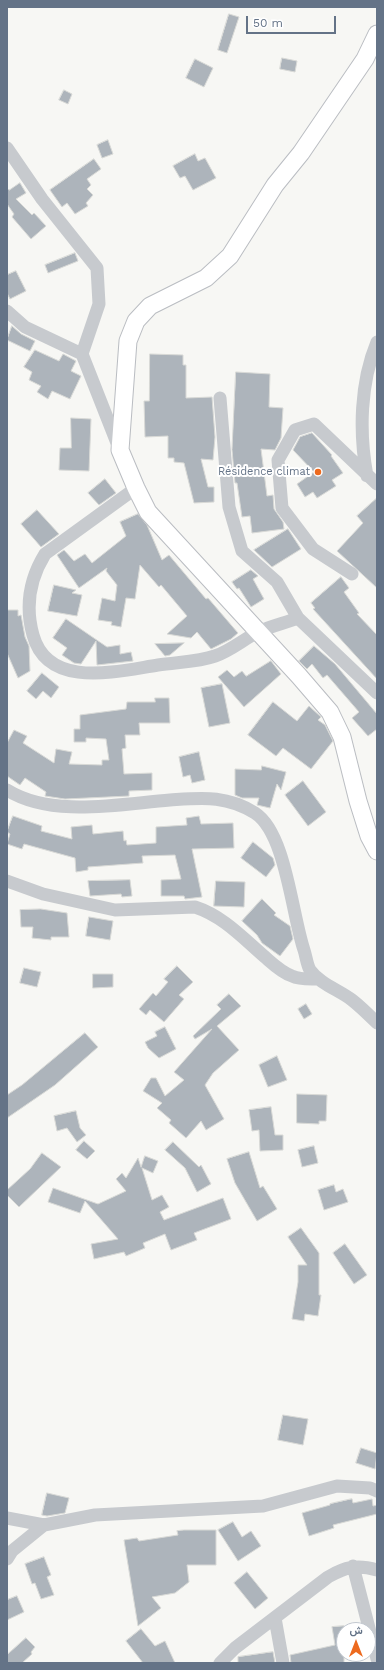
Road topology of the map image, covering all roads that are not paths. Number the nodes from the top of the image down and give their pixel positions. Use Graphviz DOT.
graph roads {
  1 [pos="377,34"];
  2 [pos="7,148"];
  3 [pos="7,311"];
  4 [pos="377,342"];
  5 [pos="82,354"];
  6 [pos="220,398"];
  7 [pos="120,450"];
  8 [pos="372,480"];
  9 [pos="136,488"];
  10 [pos="352,574"];
  11 [pos="298,618"];
  12 [pos="259,632"];
  13 [pos="377,693"];
  14 [pos="7,790"];
  15 [pos="377,852"];
  16 [pos="7,881"];
  17 [pos="319,979"];
  18 [pos="377,1022"];
  19 [pos="377,1491"];
  20 [pos="7,1518"];
  21 [pos="44,1525"];
  22 [pos="7,1559"];
  23 [pos="353,1566"];
  24 [pos="377,1570"];
  25 [pos="275,1618"];
  26 [pos="377,1659"];
  27 [pos="220,1663"];
  28 [pos="283,1663"];
  1 -- 7 [label="main road"];
  2 -- 5 [label="street"];
  3 -- 5 [label="street"];
  4 -- 8 [label="street"];
  5 -- 7 [label="street"];
  6 -- 11 [label="street"];
  7 -- 9 [label="main road"];
  8 -- 10 [label="street"];
  9 -- 12 [label="main road"];
  9 -- 12 [label="street"];
  11 -- 12 [label="street"];
  11 -- 13 [label="street"];
  12 -- 15 [label="main road"];
  14 -- 17 [label="street"];
  16 -- 17 [label="street"];
  17 -- 18 [label="street"];
  19 -- 21 [label="street"];
  20 -- 21 [label="street"];
  21 -- 22 [label="street"];
  23 -- 24 [label="street"];
  23 -- 25 [label="street"];
  23 -- 26 [label="street"];
  25 -- 27 [label="street"];
  25 -- 28 [label="street"];
}
